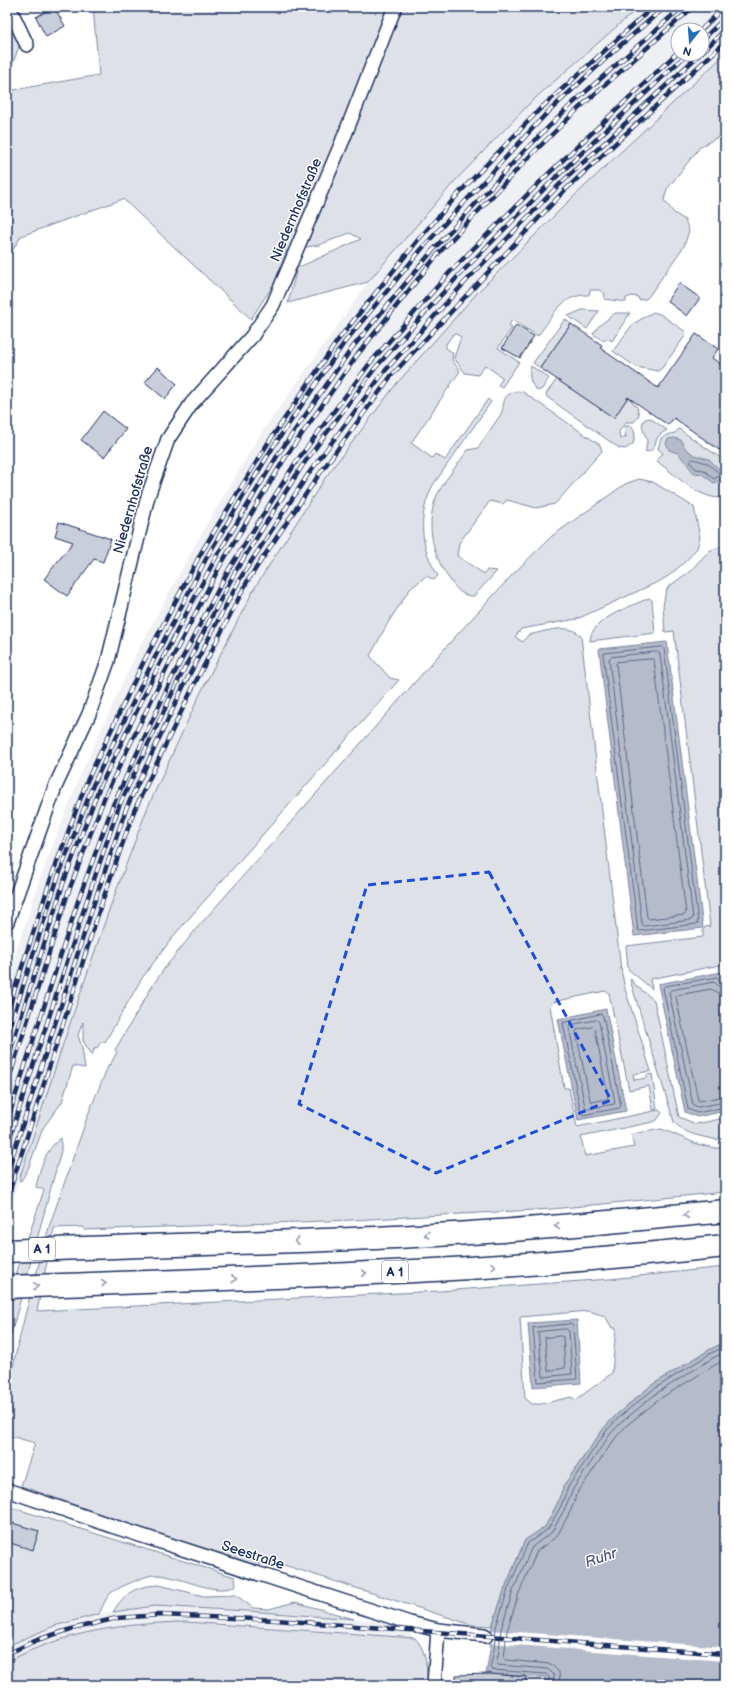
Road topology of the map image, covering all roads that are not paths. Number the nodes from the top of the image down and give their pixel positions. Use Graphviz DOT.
graph roads {
  1 [pos="9,7"];
  2 [pos="395,7"];
  3 [pos="27,45"];
  4 [pos="7,922"];
  5 [pos="725,1211"];
  6 [pos="725,1246"];
  7 [pos="7,1251"];
  8 [pos="7,1287"];
  9 [pos="7,1490"];
  10 [pos="438,1630"];
  11 [pos="486,1636"];
  12 [pos="434,1685"];
  1 -- 3 [label="street"];
  2 -- 4 [label="street, Niedernhofstraße"];
  5 -- 7 [label="highway, A 1, one-way"];
  8 -- 6 [label="highway, A 1, one-way"];
  9 -- 10 [label="street, Seestraße"];
  10 -- 11 [label="street, Seestraße"];
  10 -- 12 [label="street"];
}
